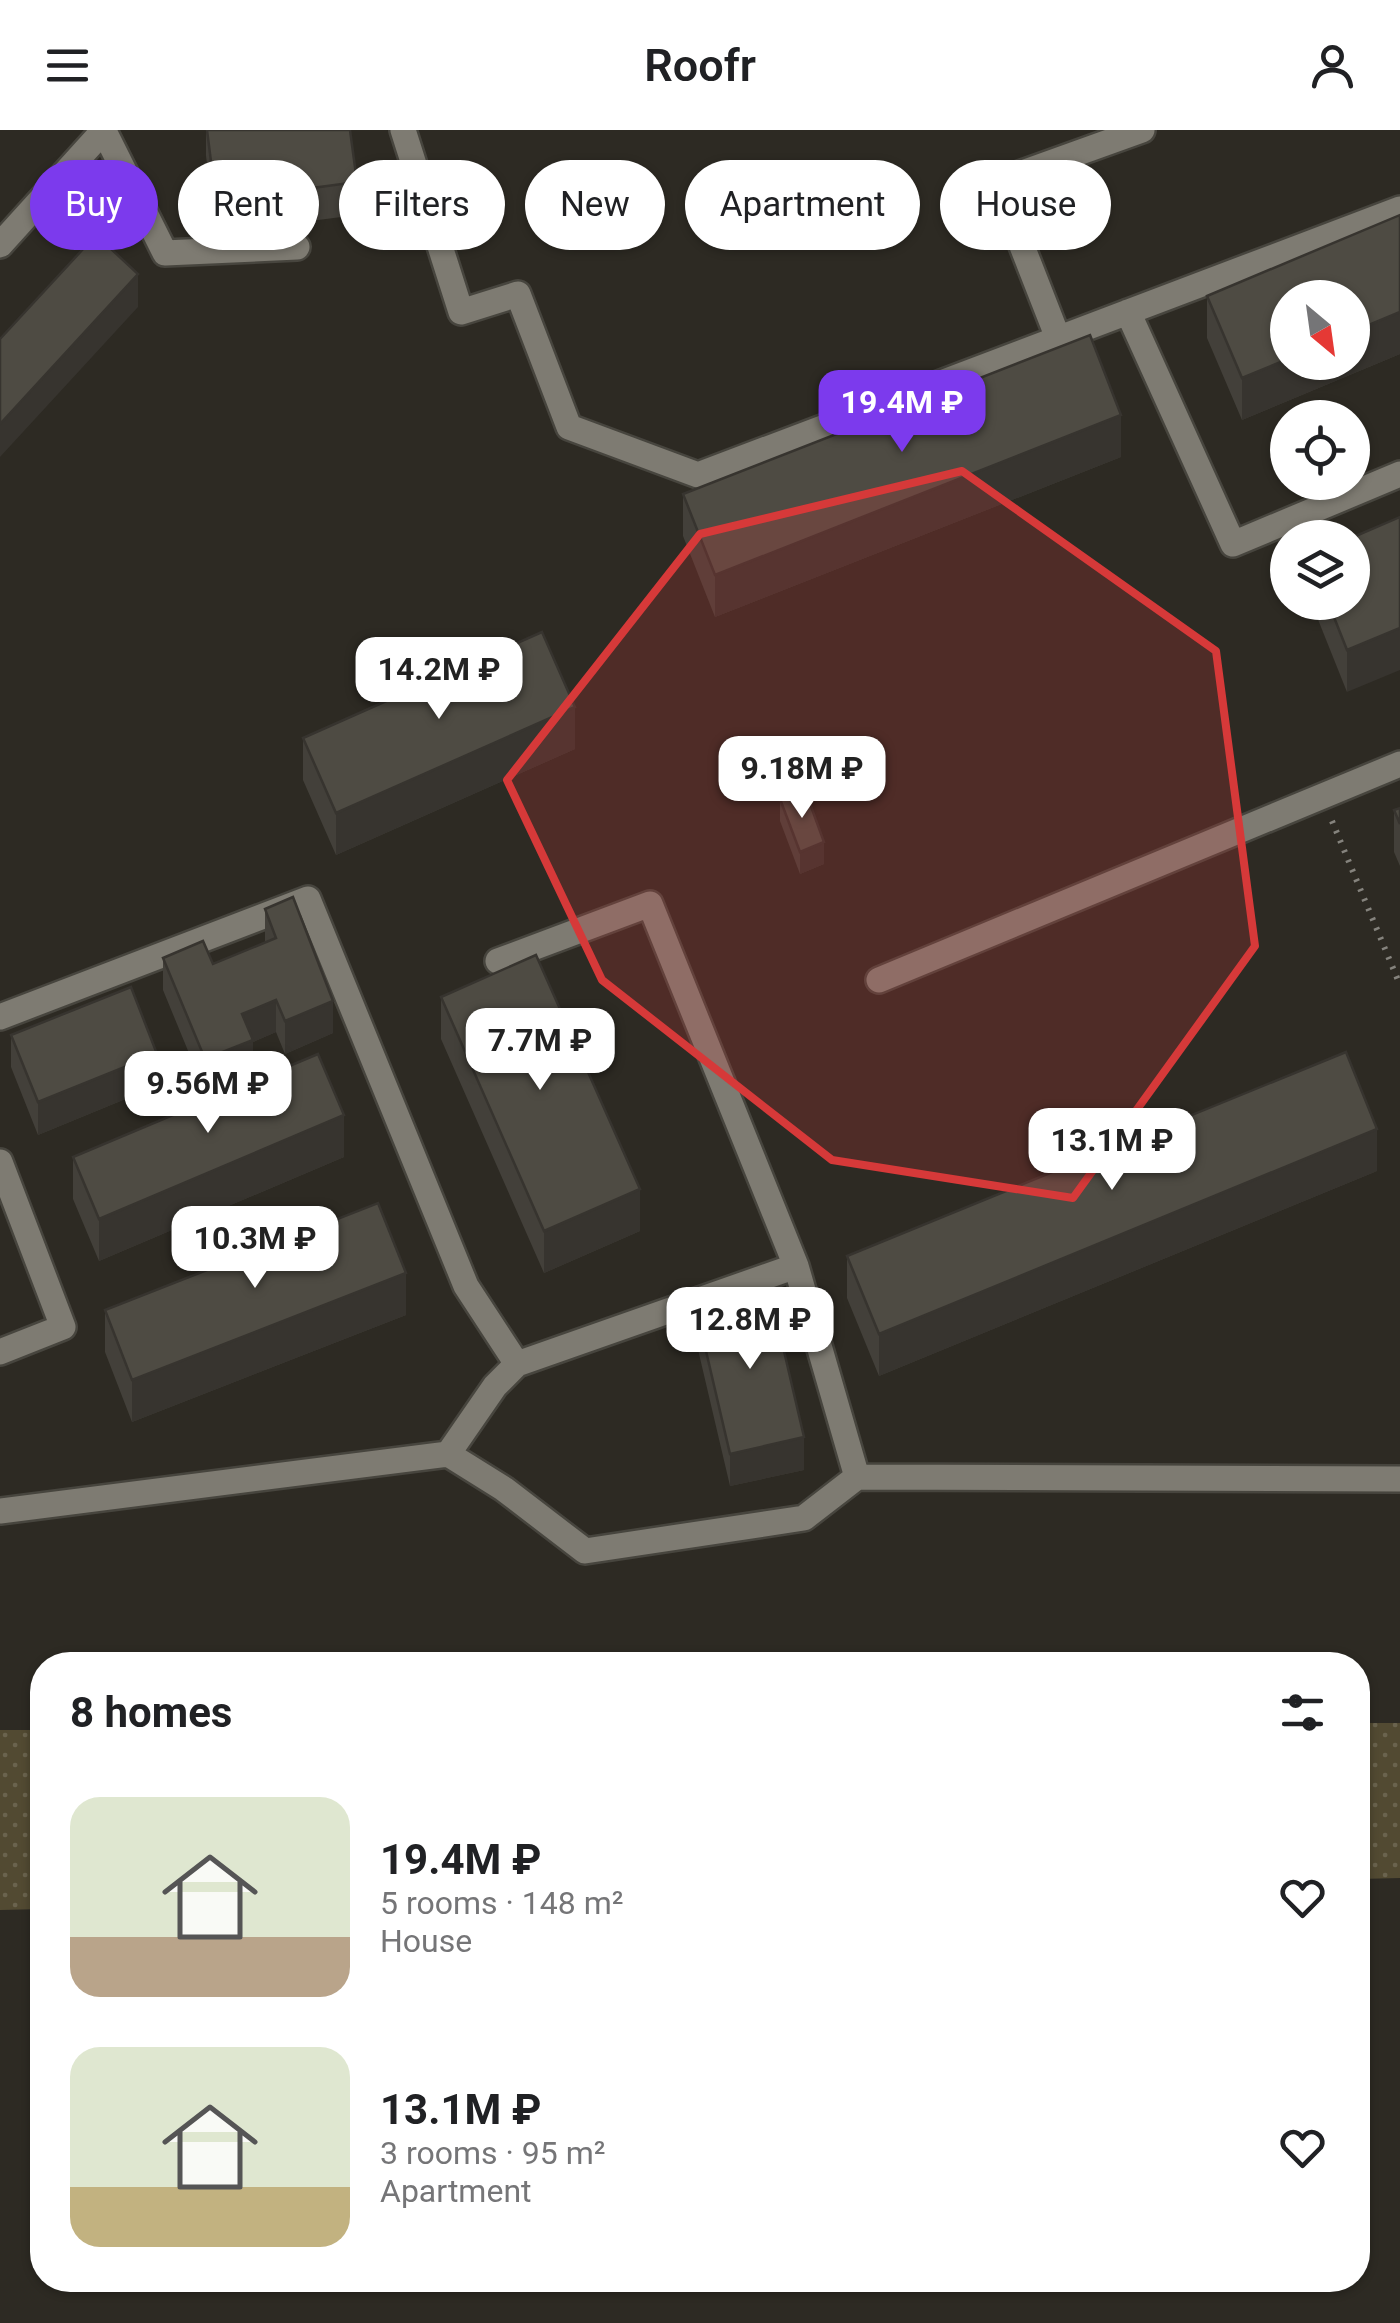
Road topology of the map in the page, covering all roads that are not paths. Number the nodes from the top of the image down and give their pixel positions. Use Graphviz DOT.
graph roads {
  1 [pos="104,130"];
  2 [pos="403,130"];
  3 [pos="1142,130"];
  4 [pos="1400,209"];
  5 [pos="0,245"];
  6 [pos="244,250"];
  7 [pos="1128,312"];
  8 [pos="1058,338"];
  9 [pos="1400,474"];
  10 [pos="1400,764"];
  11 [pos="498,962"];
  12 [pos="878,980"];
  13 [pos="0,1017"];
  14 [pos="0,1162"];
  15 [pos="796,1266"];
  16 [pos="0,1352"];
  17 [pos="517,1364"];
  18 [pos="448,1454"];
  19 [pos="857,1477"];
  20 [pos="1400,1478"];
  21 [pos="0,1512"];
  1 -- 5 [label="lane"];
  1 -- 6 [label="lane"];
  2 -- 8 [label="lane"];
  3 -- 8 [label="lane"];
  4 -- 7 [label="lane"];
  7 -- 8 [label="lane"];
  7 -- 9 [label="lane"];
  10 -- 12 [label="lane"];
  11 -- 15 [label="lane"];
  13 -- 17 [label="lane"];
  14 -- 16 [label="lane"];
  15 -- 17 [label="lane"];
  15 -- 19 [label="lane"];
  17 -- 18 [label="lane"];
  18 -- 19 [label="lane"];
  18 -- 21 [label="lane"];
  19 -- 20 [label="lane"];
}
